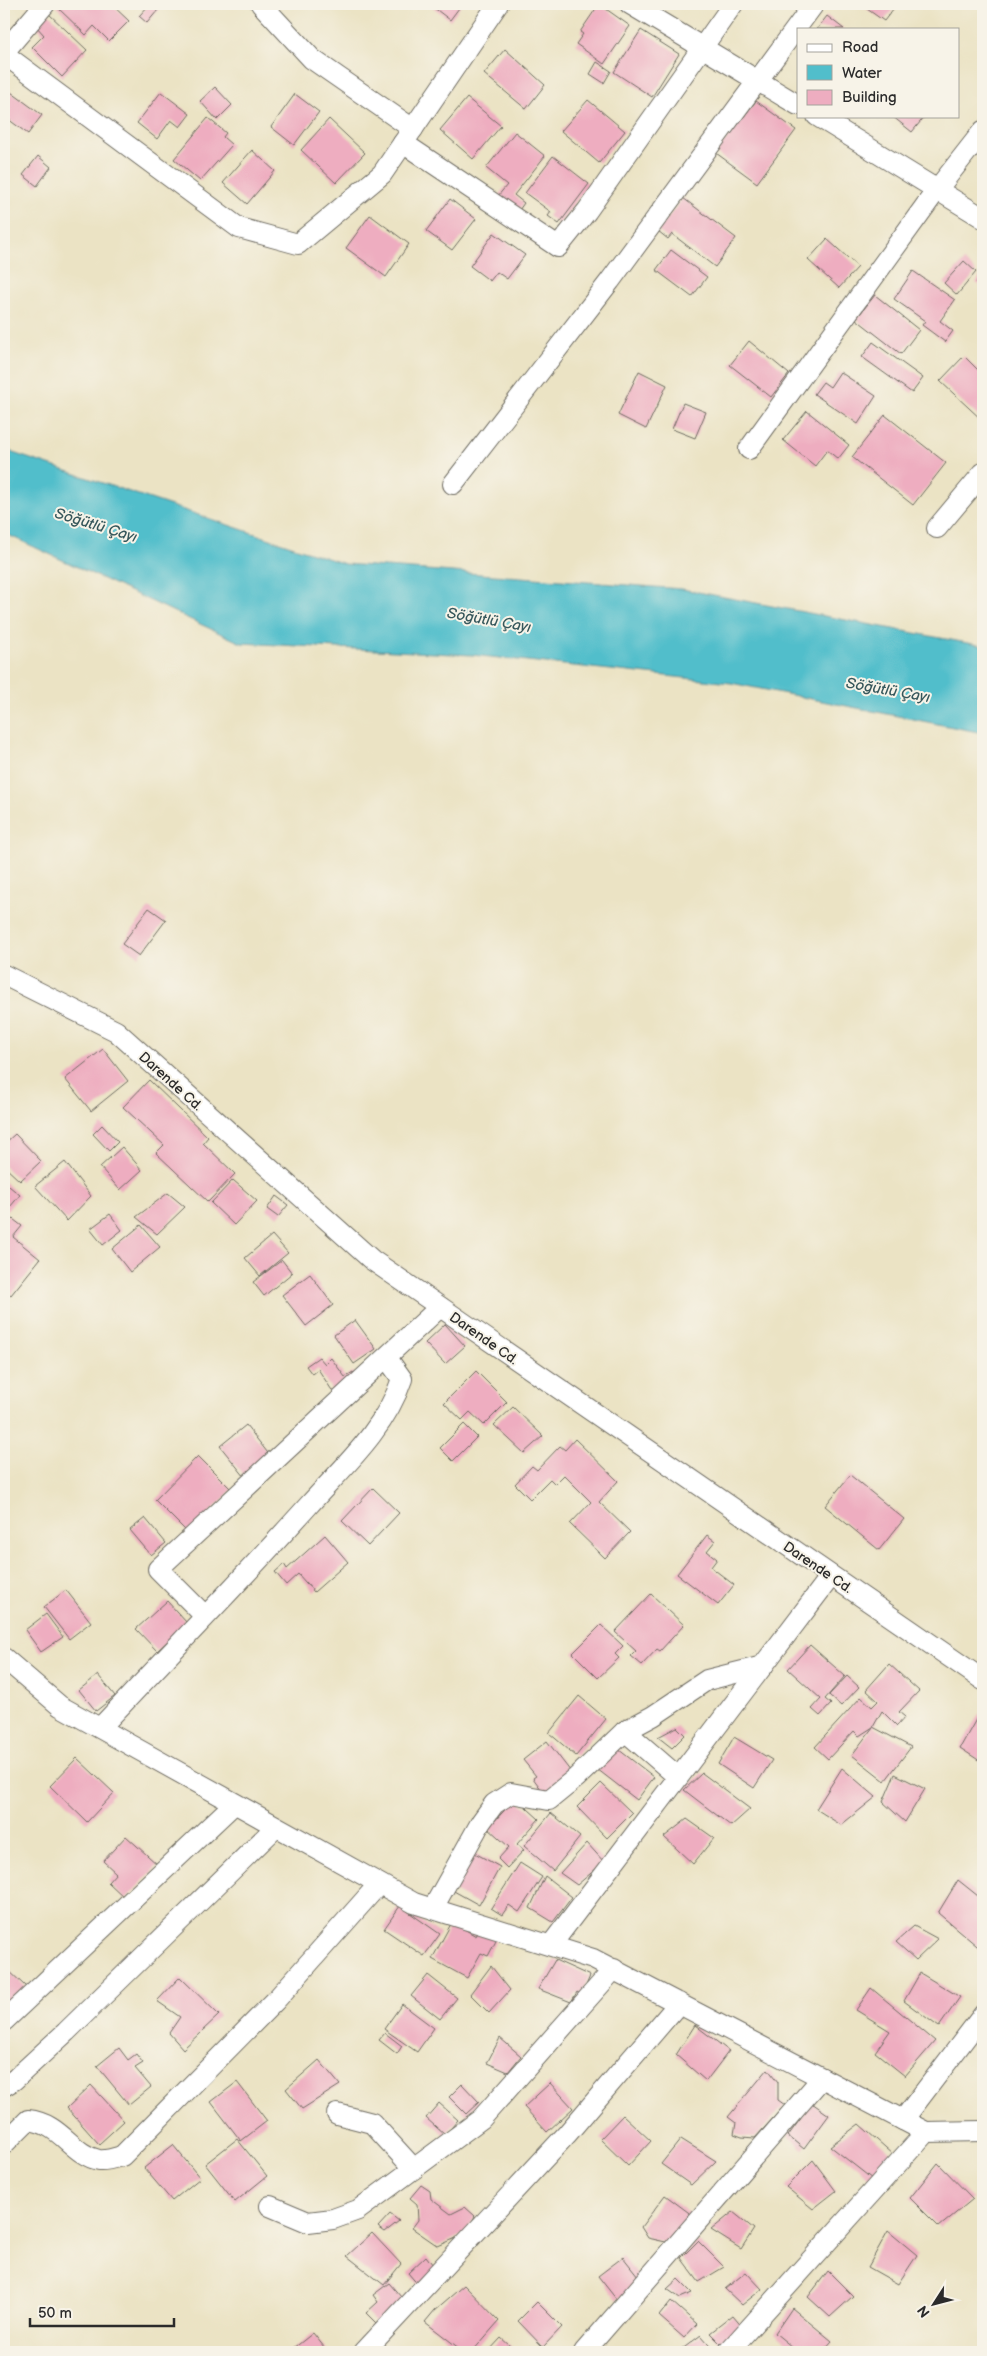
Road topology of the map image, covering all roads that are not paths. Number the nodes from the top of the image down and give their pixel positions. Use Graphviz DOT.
graph roads {
  1 [pos="45,4"];
  2 [pos="261,4"];
  3 [pos="498,4"];
  4 [pos="630,4"];
  5 [pos="733,4"];
  6 [pos="814,4"];
  7 [pos="702,45"];
  8 [pos="4,53"];
  9 [pos="757,79"];
  10 [pos="797,104"];
  11 [pos="820,118"];
  12 [pos="983,131"];
  13 [pos="408,136"];
  14 [pos="936,191"];
  15 [pos="983,218"];
  16 [pos="749,450"];
  17 [pos="983,473"];
  18 [pos="453,484"];
  19 [pos="937,528"];
  20 [pos="4,975"];
  21 [pos="440,1307"];
  22 [pos="387,1358"];
  23 [pos="831,1576"];
  24 [pos="205,1616"];
  25 [pos="4,1658"];
  26 [pos="763,1666"];
  27 [pos="983,1680"];
  28 [pos="100,1728"];
  29 [pos="625,1731"];
  30 [pos="678,1777"];
  31 [pos="234,1804"];
  32 [pos="276,1827"];
  33 [pos="378,1884"];
  34 [pos="433,1908"];
  35 [pos="551,1945"];
  36 [pos="614,1970"];
  37 [pos="679,2003"];
  38 [pos="983,2014"];
  39 [pos="4,2021"];
  40 [pos="822,2078"];
  41 [pos="4,2086"];
  42 [pos="337,2114"];
  43 [pos="903,2120"];
  44 [pos="983,2131"];
  45 [pos="926,2132"];
  46 [pos="4,2144"];
  47 [pos="414,2169"];
  48 [pos="270,2206"];
  49 [pos="364,2352"];
  50 [pos="584,2352"];
  51 [pos="728,2352"];
  1 -- 8 [label="street"];
  2 -- 13 [label="street"];
  3 -- 13 [label="street"];
  4 -- 7 [label="street"];
  5 -- 7 [label="street"];
  6 -- 9 [label="street"];
  7 -- 9 [label="street"];
  7 -- 13 [label="street"];
  8 -- 13 [label="street"];
  9 -- 10 [label="street"];
  9 -- 18 [label="street"];
  11 -- 14 [label="street"];
  12 -- 14 [label="street"];
  14 -- 15 [label="street"];
  14 -- 16 [label="street"];
  17 -- 19 [label="street"];
  20 -- 21 [label="street, Darende Cd."];
  21 -- 22 [label="street"];
  21 -- 23 [label="street, Darende Cd."];
  22 -- 24 [label="street"];
  22 -- 24 [label="street"];
  23 -- 26 [label="street"];
  23 -- 27 [label="street, Darende Cd."];
  24 -- 28 [label="street"];
  25 -- 28 [label="street"];
  26 -- 29 [label="street"];
  26 -- 30 [label="street"];
  28 -- 31 [label="street"];
  29 -- 30 [label="street"];
  29 -- 34 [label="street"];
  30 -- 35 [label="street"];
  31 -- 32 [label="street"];
  31 -- 39 [label="street"];
  32 -- 33 [label="street"];
  32 -- 41 [label="street"];
  33 -- 34 [label="street"];
  33 -- 46 [label="street"];
  34 -- 35 [label="street"];
  35 -- 36 [label="street"];
  36 -- 37 [label="street"];
  36 -- 47 [label="street"];
  37 -- 40 [label="street"];
  37 -- 49 [label="street"];
  38 -- 43 [label="street"];
  40 -- 43 [label="street"];
  40 -- 50 [label="street"];
  42 -- 47 [label="street"];
  43 -- 45 [label="street"];
  44 -- 45 [label="street"];
  45 -- 51 [label="street"];
  47 -- 48 [label="street"];
}
